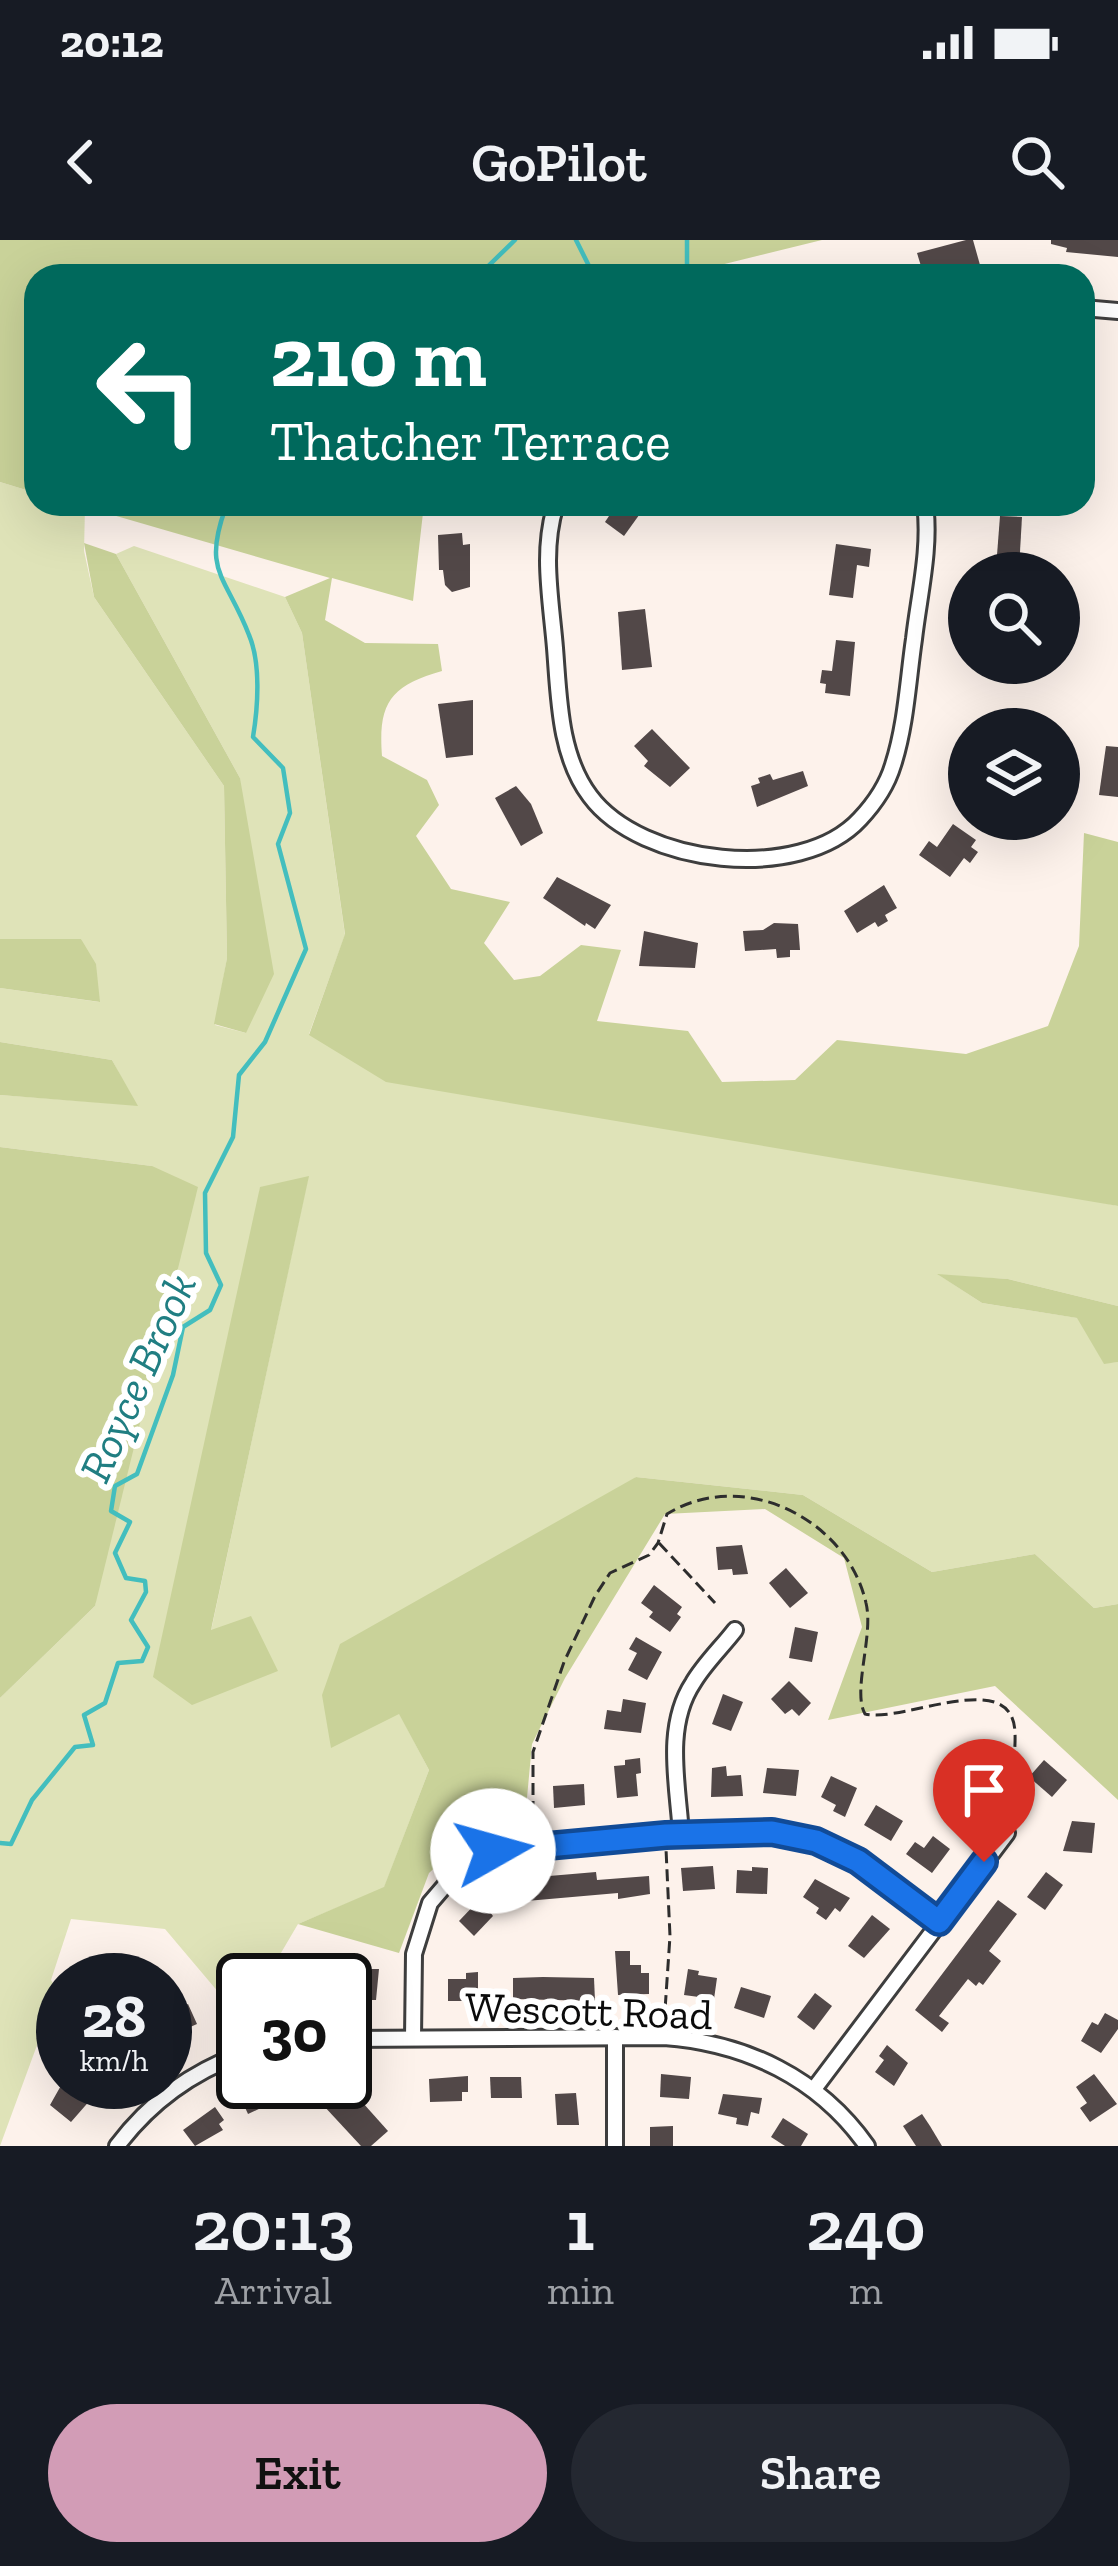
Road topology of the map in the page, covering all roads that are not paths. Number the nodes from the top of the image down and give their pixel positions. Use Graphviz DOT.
graph roads {
  1 [pos="553,516"];
  2 [pos="925,516"];
  3 [pos="736,1630"];
  4 [pos="1007,1832"];
  5 [pos="673,1835"];
  6 [pos="939,1922"];
  7 [pos="615,2037"];
  8 [pos="413,2038"];
  9 [pos="372,2039"];
  10 [pos="216,2063"];
  11 [pos="814,2089"];
  12 [pos="117,2146"];
  13 [pos="615,2146"];
  14 [pos="867,2146"];
  1 -- 2 [label="street"];
  3 -- 5 [label="street"];
  4 -- 6 [label="street"];
  5 -- 6 [label="street"];
  5 -- 8 [label="street"];
  6 -- 11 [label="street"];
  7 -- 8 [label="street, Wescott Road"];
  7 -- 11 [label="street, Wescott Road"];
  7 -- 13 [label="street"];
  8 -- 9 [label="street, Wescott Road"];
  10 -- 12 [label="street"];
  11 -- 14 [label="street, Wescott Road"];
}
